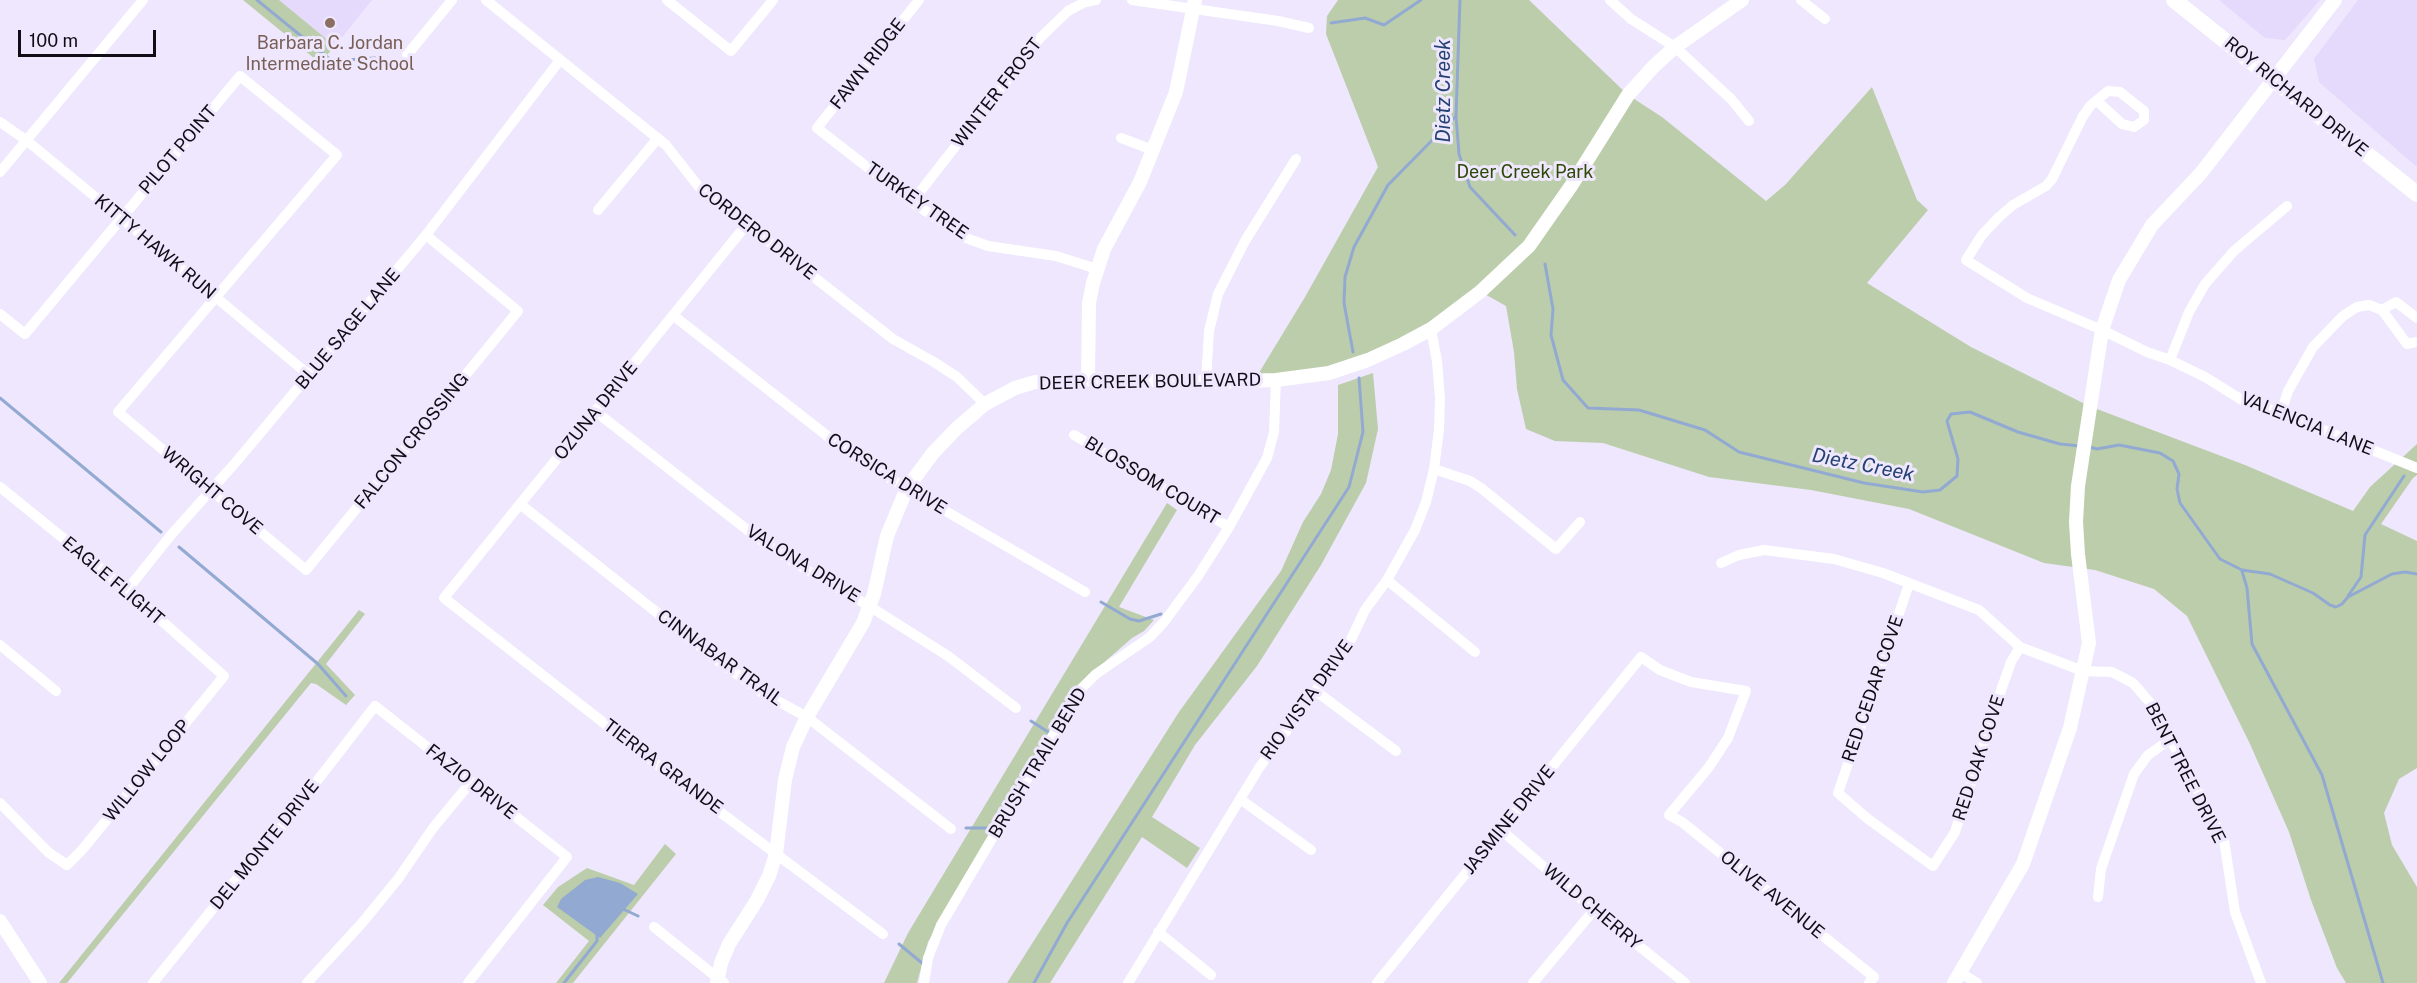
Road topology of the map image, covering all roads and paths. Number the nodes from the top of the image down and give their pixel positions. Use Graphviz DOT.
graph roads {
  1 [pos="143,0"];
  2 [pos="452,0"];
  3 [pos="486,0"];
  4 [pos="667,0"];
  5 [pos="772,0"];
  6 [pos="919,0"];
  7 [pos="1096,0"];
  8 [pos="1132,0"];
  9 [pos="1610,0"];
  10 [pos="1742,0"];
  11 [pos="1801,0"];
  12 [pos="2174,0"];
  13 [pos="2335,0"];
  14 [pos="1194,5"];
  15 [pos="1825,19"];
  16 [pos="1309,28"];
  17 [pos="1676,47"];
  18 [pos="407,55"];
  19 [pos="560,60"];
  20 [pos="2274,78"];
  21 [pos="2097,101"];
  22 [pos="1749,120"];
  23 [pos="0,122"];
  24 [pos="817,128"];
  25 [pos="658,138"];
  26 [pos="1121,138"];
  27 [pos="26,140"];
  28 [pos="1153,150"];
  29 [pos="1296,159"];
  30 [pos="0,172"];
  31 [pos="2417,194"];
  32 [pos="912,202"];
  33 [pos="2287,206"];
  34 [pos="598,210"];
  35 [pos="121,218"];
  36 [pos="747,224"];
  37 [pos="426,235"];
  38 [pos="1097,269"];
  39 [pos="214,297"];
  40 [pos="2382,310"];
  41 [pos="0,314"];
  42 [pos="674,316"];
  43 [pos="2417,318"];
  44 [pos="1431,329"];
  45 [pos="2102,330"];
  46 [pos="2417,342"];
  47 [pos="2170,360"];
  48 [pos="309,375"];
  49 [pos="1088,379"];
  50 [pos="1275,380"];
  51 [pos="1206,382"];
  52 [pos="985,404"];
  53 [pos="595,411"];
  54 [pos="2281,412"];
  55 [pos="1074,435"];
  56 [pos="2417,468"];
  57 [pos="1434,469"];
  58 [pos="0,488"];
  59 [pos="907,488"];
  60 [pos="211,490"];
  61 [pos="520,504"];
  62 [pos="1580,522"];
  63 [pos="1229,526"];
  64 [pos="1721,562"];
  65 [pos="306,570"];
  66 [pos="1387,580"];
  67 [pos="1909,584"];
  68 [pos="127,590"];
  69 [pos="1085,592"];
  70 [pos="444,598"];
  71 [pos="869,606"];
  72 [pos="0,645"];
  73 [pos="2020,647"];
  74 [pos="1475,651"];
  75 [pos="2083,671"];
  76 [pos="224,676"];
  77 [pos="56,692"];
  78 [pos="1317,692"];
  79 [pos="375,706"];
  80 [pos="1016,708"];
  81 [pos="807,717"];
  82 [pos="2171,739"];
  83 [pos="1396,751"];
  84 [pos="471,782"];
  85 [pos="1240,799"];
  86 [pos="0,803"];
  87 [pos="1669,814"];
  88 [pos="951,829"];
  89 [pos="1501,830"];
  90 [pos="1311,850"];
  91 [pos="776,854"];
  92 [pos="1933,866"];
  93 [pos="2098,897"];
  94 [pos="1594,910"];
  95 [pos="0,921"];
  96 [pos="654,927"];
  97 [pos="1158,932"];
  98 [pos="884,934"];
  99 [pos="1211,975"];
  100 [pos="1957,978"];
  101 [pos="1872,980"];
  102 [pos="35,981"];
  103 [pos="719,981"];
  104 [pos="153,983"];
  105 [pos="307,983"];
  106 [pos="468,983"];
  107 [pos="924,983"];
  108 [pos="1128,983"];
  109 [pos="1377,983"];
  110 [pos="1533,983"];
  111 [pos="1685,983"];
  112 [pos="1977,983"];
  113 [pos="2261,983"];
  1 -- 27 [label="street"];
  2 -- 18 [label="street"];
  3 -- 19 [label="street, CORDERO DRIVE"];
  4 -- 5 [label="street"];
  6 -- 24 [label="street, FAWN RIDGE"];
  7 -- 32 [label="street, WINTER FROST"];
  8 -- 14 [label="street"];
  9 -- 17 [label="street"];
  10 -- 17 [label="street, DEER CREEK BOULEVARD"];
  11 -- 15 [label="street"];
  12 -- 20 [label="main road, ROY RICHARD DRIVE"];
  13 -- 20 [label="street"];
  14 -- 16 [label="street"];
  14 -- 28 [label="street"];
  17 -- 22 [label="street"];
  17 -- 44 [label="street, DEER CREEK BOULEVARD"];
  19 -- 25 [label="street, CORDERO DRIVE"];
  19 -- 37 [label="street, BLUE SAGE LANE"];
  20 -- 31 [label="main road, ROY RICHARD DRIVE"];
  20 -- 45 [label="street"];
  21 -- 45 [label="street, VALENCIA LANE"];
  23 -- 27 [label="street, KITTY HAWK RUN"];
  24 -- 32 [label="street, TURKEY TREE"];
  25 -- 34 [label="street"];
  25 -- 36 [label="street, CORDERO DRIVE"];
  26 -- 28 [label="street"];
  27 -- 30 [label="street"];
  27 -- 35 [label="street, KITTY HAWK RUN"];
  28 -- 38 [label="street"];
  29 -- 51 [label="street"];
  32 -- 38 [label="street, TURKEY TREE"];
  33 -- 47 [label="street"];
  35 -- 39 [label="street, KITTY HAWK RUN"];
  35 -- 39 [label="street, PILOT POINT"];
  35 -- 41 [label="street, PILOT POINT"];
  36 -- 42 [label="street, OZUNA DRIVE"];
  36 -- 52 [label="street, CORDERO DRIVE"];
  37 -- 48 [label="street, BLUE SAGE LANE"];
  37 -- 65 [label="street, FALCON CROSSING"];
  38 -- 49 [label="street"];
  39 -- 48 [label="street, KITTY HAWK RUN"];
  39 -- 60 [label="street, WRIGHT COVE"];
  40 -- 43 [label="street"];
  40 -- 46 [label="street"];
  40 -- 54 [label="street"];
  42 -- 53 [label="street, OZUNA DRIVE"];
  42 -- 59 [label="street, CORSICA DRIVE"];
  44 -- 50 [label="street, DEER CREEK BOULEVARD"];
  44 -- 57 [label="street, RIO VISTA DRIVE"];
  45 -- 47 [label="street, VALENCIA LANE"];
  45 -- 75 [label="street"];
  47 -- 54 [label="street, VALENCIA LANE"];
  48 -- 60 [label="street, BLUE SAGE LANE"];
  49 -- 51 [label="street, DEER CREEK BOULEVARD"];
  49 -- 52 [label="street, DEER CREEK BOULEVARD"];
  50 -- 51 [label="street, DEER CREEK BOULEVARD"];
  50 -- 63 [label="street, BRUSH TRAIL BEND"];
  52 -- 59 [label="street, DEER CREEK BOULEVARD"];
  53 -- 61 [label="street, OZUNA DRIVE"];
  53 -- 71 [label="street, VALONA DRIVE"];
  54 -- 56 [label="street, VALENCIA LANE"];
  55 -- 63 [label="street, BLOSSOM COURT"];
  57 -- 62 [label="street"];
  57 -- 66 [label="street, RIO VISTA DRIVE"];
  58 -- 68 [label="street, EAGLE FLIGHT"];
  59 -- 69 [label="street, CORSICA DRIVE"];
  59 -- 71 [label="street, DEER CREEK BOULEVARD"];
  60 -- 65 [label="street, WRIGHT COVE"];
  60 -- 68 [label="street, BLUE SAGE LANE"];
  61 -- 70 [label="street, OZUNA DRIVE"];
  61 -- 81 [label="street, CINNABAR TRAIL"];
  63 -- 107 [label="street, BRUSH TRAIL BEND"];
  64 -- 67 [label="street, BENT TREE DRIVE"];
  66 -- 74 [label="street"];
  66 -- 78 [label="street, RIO VISTA DRIVE"];
  67 -- 73 [label="street, BENT TREE DRIVE"];
  67 -- 92 [label="street, RED CEDAR COVE"];
  68 -- 76 [label="street, EAGLE FLIGHT"];
  70 -- 91 [label="street, TIERRA GRANDE"];
  71 -- 80 [label="street, VALONA DRIVE"];
  71 -- 81 [label="street, DEER CREEK BOULEVARD"];
  72 -- 77 [label="street"];
  73 -- 75 [label="street, BENT TREE DRIVE"];
  73 -- 92 [label="street, RED OAK COVE"];
  75 -- 82 [label="street, BENT TREE DRIVE"];
  75 -- 100 [label="street"];
  76 -- 86 [label="street, WILLOW LOOP"];
  78 -- 83 [label="street"];
  78 -- 85 [label="street, RIO VISTA DRIVE"];
  79 -- 84 [label="street, FAZIO DRIVE"];
  79 -- 104 [label="street, DEL MONTE DRIVE"];
  81 -- 88 [label="street, CINNABAR TRAIL"];
  81 -- 91 [label="street, DEER CREEK BOULEVARD"];
  82 -- 93 [label="street"];
  82 -- 113 [label="street, BENT TREE DRIVE"];
  84 -- 105 [label="street"];
  84 -- 106 [label="street, FAZIO DRIVE"];
  85 -- 90 [label="street"];
  85 -- 97 [label="street, RIO VISTA DRIVE"];
  87 -- 89 [label="street, JASMINE DRIVE"];
  87 -- 101 [label="street, OLIVE AVENUE"];
  89 -- 94 [label="street, WILD CHERRY"];
  89 -- 109 [label="street, JASMINE DRIVE"];
  91 -- 98 [label="street, TIERRA GRANDE"];
  91 -- 103 [label="street, DEER CREEK BOULEVARD"];
  94 -- 110 [label="street"];
  94 -- 111 [label="street, WILD CHERRY"];
  95 -- 102 [label="street"];
  96 -- 103 [label="street"];
  97 -- 99 [label="street"];
  97 -- 108 [label="street, RIO VISTA DRIVE"];
  100 -- 112 [label="street"];
}
